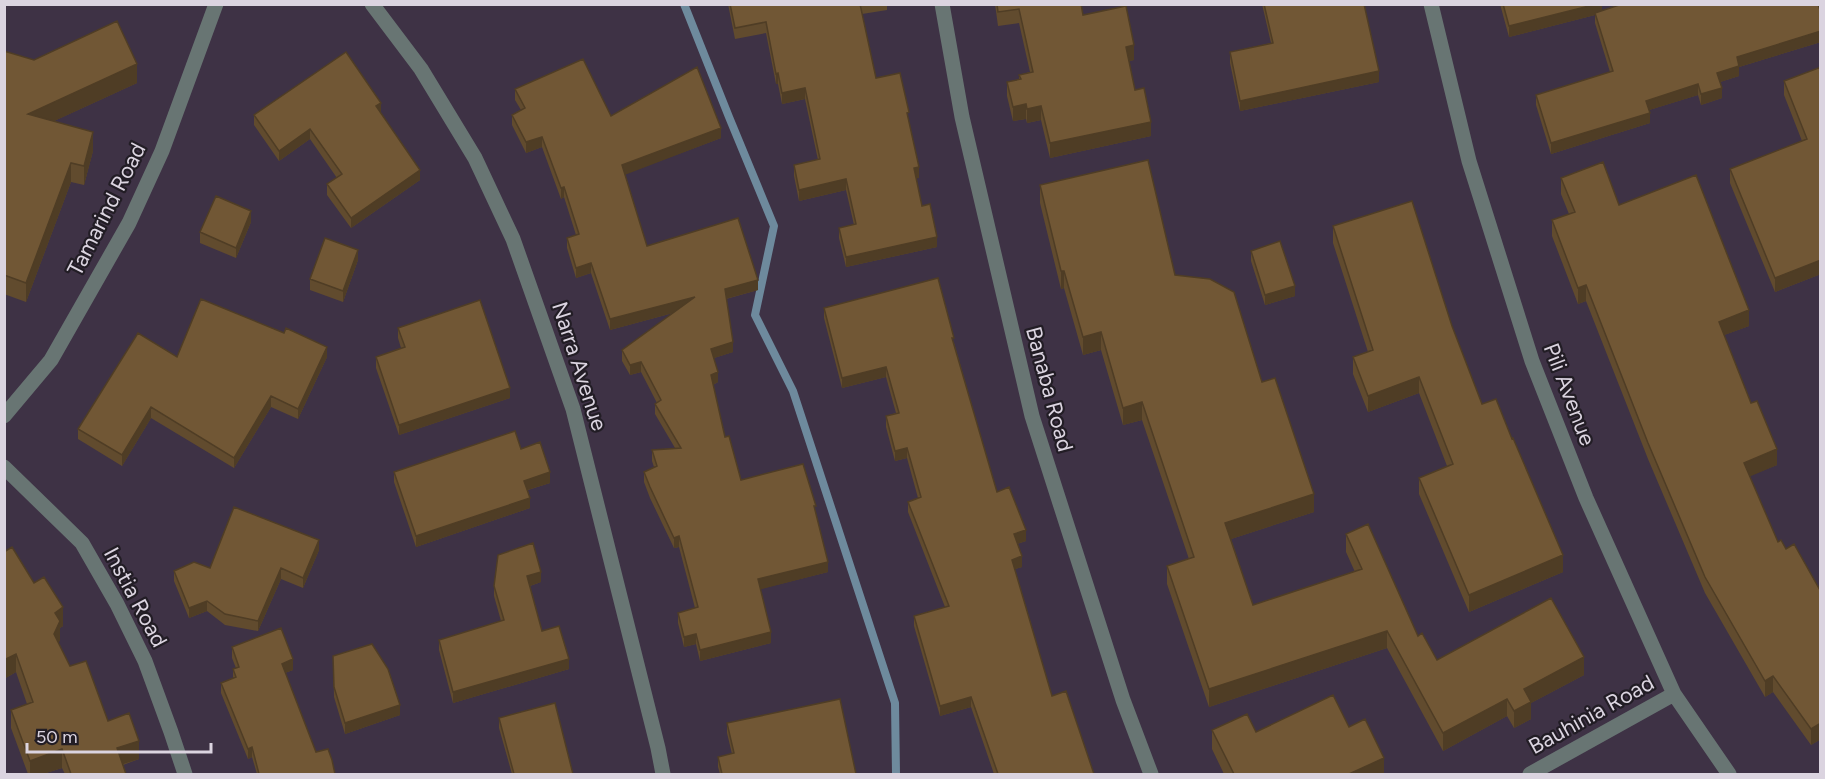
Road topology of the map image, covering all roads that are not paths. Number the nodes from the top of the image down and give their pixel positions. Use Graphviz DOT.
graph roads {
  1 [pos="216,4"];
  2 [pos="372,4"];
  3 [pos="942,4"];
  4 [pos="1431,4"];
  5 [pos="4,416"];
  6 [pos="4,466"];
  7 [pos="1674,694"];
  8 [pos="185,774"];
  9 [pos="663,774"];
  10 [pos="1151,774"];
  11 [pos="1530,774"];
  12 [pos="1729,774"];
  1 -- 5 [label="street, Tamarind Road"];
  2 -- 9 [label="street, Narra Avenue"];
  3 -- 10 [label="street, Banaba Road"];
  4 -- 7 [label="street, Pili Avenue"];
  6 -- 8 [label="street, Instia Road"];
  7 -- 11 [label="street, Bauhinia Road"];
  7 -- 12 [label="street, Pili Avenue"];
}
